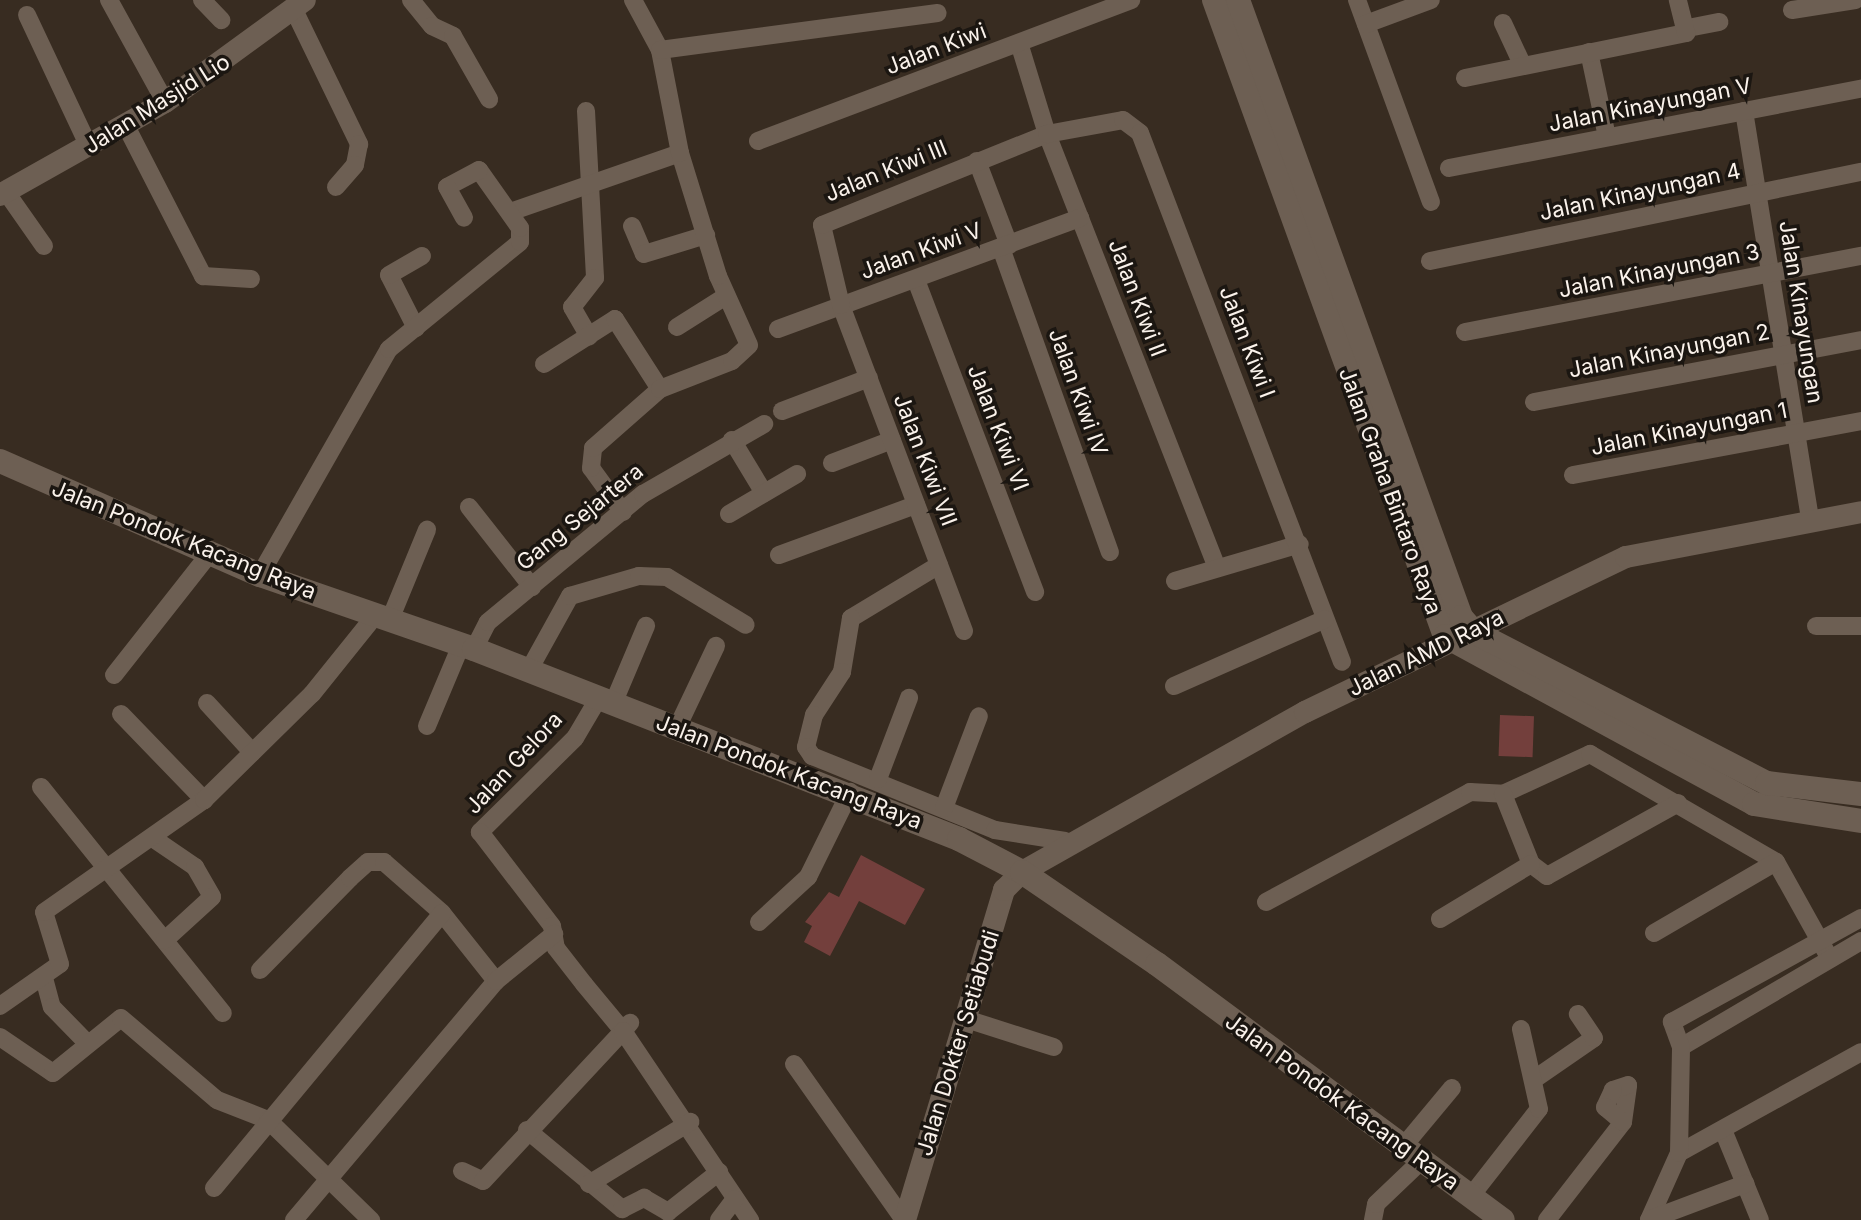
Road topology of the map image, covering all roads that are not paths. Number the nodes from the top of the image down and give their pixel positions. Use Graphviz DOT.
graph roads {
  1 [pos="109,0"];
  2 [pos="202,0"];
  3 [pos="411,0"];
  4 [pos="633,0"];
  5 [pos="1131,0"];
  6 [pos="1214,0"];
  7 [pos="1238,0"];
  8 [pos="1357,0"];
  9 [pos="1431,0"];
  10 [pos="1678,0"];
  11 [pos="1855,0"];
  12 [pos="300,6"];
  13 [pos="1792,10"];
  14 [pos="938,13"];
  15 [pos="27,15"];
  16 [pos="221,20"];
  17 [pos="1719,22"];
  18 [pos="1503,23"];
  19 [pos="1366,24"];
  20 [pos="1688,28"];
  21 [pos="1019,43"];
  22 [pos="660,50"];
  23 [pos="1589,52"];
  24 [pos="1523,66"];
  25 [pos="1465,78"];
  26 [pos="1861,89"];
  27 [pos="489,99"];
  28 [pos="165,102"];
  29 [pos="586,111"];
  30 [pos="1744,111"];
  31 [pos="126,126"];
  32 [pos="1047,134"];
  33 [pos="1607,137"];
  34 [pos="758,141"];
  35 [pos="89,147"];
  36 [pos="680,153"];
  37 [pos="977,161"];
  38 [pos="1449,168"];
  39 [pos="1861,172"];
  40 [pos="336,187"];
  41 [pos="590,187"];
  42 [pos="1757,191"];
  43 [pos="3,193"];
  44 [pos="1298,199"];
  45 [pos="1431,202"];
  46 [pos="510,212"];
  47 [pos="464,218"];
  48 [pos="1080,218"];
  49 [pos="632,226"];
  50 [pos="706,235"];
  51 [pos="44,246"];
  52 [pos="1005,246"];
  53 [pos="422,256"];
  54 [pos="1861,256"];
  55 [pos="1430,261"];
  56 [pos="1770,274"];
  57 [pos="251,279"];
  58 [pos="916,280"];
  59 [pos="726,296"];
  60 [pos="841,305"];
  61 [pos="677,327"];
  62 [pos="416,328"];
  63 [pos="778,329"];
  64 [pos="1465,332"];
  65 [pos="589,336"];
  66 [pos="1861,340"];
  67 [pos="1783,354"];
  68 [pos="544,364"];
  69 [pos="869,378"];
  70 [pos="660,389"];
  71 [pos="1534,402"];
  72 [pos="782,411"];
  73 [pos="1861,421"];
  74 [pos="764,424"];
  75 [pos="1796,433"];
  76 [pos="732,440"];
  77 [pos="892,440"];
  78 [pos="0,461"];
  79 [pos="832,463"];
  80 [pos="797,474"];
  81 [pos="1573,475"];
  82 [pos="764,493"];
  83 [pos="916,505"];
  84 [pos="469,507"];
  85 [pos="623,512"];
  86 [pos="1861,512"];
  87 [pos="729,514"];
  88 [pos="1810,520"];
  89 [pos="427,530"];
  90 [pos="1300,544"];
  91 [pos="1110,552"];
  92 [pos="210,553"];
  93 [pos="779,555"];
  94 [pos="939,565"];
  95 [pos="1217,568"];
  96 [pos="260,575"];
  97 [pos="1175,581"];
  98 [pos="532,587"];
  99 [pos="1035,592"];
  100 [pos="381,619"];
  101 [pos="1325,619"];
  102 [pos="746,625"];
  103 [pos="646,626"];
  104 [pos="1816,626"];
  105 [pos="1861,626"];
  106 [pos="964,631"];
  107 [pos="1474,632"];
  108 [pos="1451,642"];
  109 [pos="716,646"];
  110 [pos="467,647"];
  111 [pos="1342,662"];
  112 [pos="529,670"];
  113 [pos="114,675"];
  114 [pos="1174,686"];
  115 [pos="909,698"];
  116 [pos="606,702"];
  117 [pos="207,703"];
  118 [pos="121,714"];
  119 [pos="979,716"];
  120 [pos="427,726"];
  121 [pos="677,728"];
  122 [pos="252,752"];
  123 [pos="1702,764"];
  124 [pos="878,779"];
  125 [pos="41,787"];
  126 [pos="850,792"];
  127 [pos="1503,794"];
  128 [pos="1861,794"];
  129 [pos="204,800"];
  130 [pos="1678,803"];
  131 [pos="944,808"];
  132 [pos="1861,821"];
  133 [pos="154,839"];
  134 [pos="1065,841"];
  135 [pos="1776,862"];
  136 [pos="109,864"];
  137 [pos="1531,864"];
  138 [pos="1022,872"];
  139 [pos="1266,902"];
  140 [pos="442,913"];
  141 [pos="1861,918"];
  142 [pos="1440,919"];
  143 [pos="759,922"];
  144 [pos="1654,933"];
  145 [pos="554,934"];
  146 [pos="165,940"];
  147 [pos="1820,941"];
  148 [pos="1861,941"];
  149 [pos="1830,959"];
  150 [pos="260,970"];
  151 [pos="44,978"];
  152 [pos="496,981"];
  153 [pos="1,1003"];
  154 [pos="223,1013"];
  155 [pos="1578,1014"];
  156 [pos="966,1019"];
  157 [pos="627,1026"];
  158 [pos="1521,1029"];
  159 [pos="0,1037"];
  160 [pos="87,1043"];
  161 [pos="1054,1047"];
  162 [pos="1681,1047"];
  163 [pos="1861,1052"];
  164 [pos="794,1064"];
  165 [pos="1536,1078"];
  166 [pos="1452,1088"];
  167 [pos="268,1120"];
  168 [pos="690,1122"];
  169 [pos="1623,1122"];
  170 [pos="527,1130"];
  171 [pos="1723,1130"];
  172 [pos="1679,1153"];
  173 [pos="1412,1154"];
  174 [pos="462,1171"];
  175 [pos="719,1172"];
  176 [pos="327,1180"];
  177 [pos="589,1184"];
  178 [pos="1745,1184"];
  179 [pos="214,1188"];
  180 [pos="1471,1196"];
  181 [pos="735,1199"];
  182 [pos="294,1220"];
  183 [pos="371,1220"];
  184 [pos="719,1220"];
  185 [pos="750,1220"];
  186 [pos="905,1220"];
  187 [pos="1373,1220"];
  188 [pos="1503,1220"];
  189 [pos="1547,1220"];
  190 [pos="1649,1220"];
  191 [pos="1760,1220"];
  1 -- 28 [label="street"];
  2 -- 16 [label="street"];
  3 -- 27 [label="street"];
  4 -- 22 [label="street"];
  5 -- 21 [label="street, Jalan Kiwi"];
  6 -- 44 [label="main road, Jalan Graha Bintaro Raya"];
  7 -- 44 [label="main road, Jalan Graha Bintaro Raya"];
  8 -- 19 [label="street"];
  9 -- 19 [label="street"];
  10 -- 20 [label="street"];
  11 -- 13 [label="street"];
  12 -- 28 [label="street, Jalan Masjid Lio"];
  12 -- 40 [label="street"];
  14 -- 22 [label="street"];
  15 -- 35 [label="street"];
  17 -- 20 [label="street"];
  18 -- 24 [label="street"];
  19 -- 45 [label="street"];
  20 -- 23 [label="street"];
  21 -- 32 [label="street, Jalan Kiwi II"];
  21 -- 34 [label="street, Jalan Kiwi"];
  22 -- 36 [label="street"];
  23 -- 24 [label="street"];
  23 -- 33 [label="street"];
  24 -- 25 [label="street"];
  26 -- 30 [label="street, Jalan Kinayungan V"];
  28 -- 31 [label="street, Jalan Masjid Lio"];
  29 -- 41 [label="street"];
  30 -- 33 [label="street, Jalan Kinayungan V"];
  30 -- 42 [label="street, Jalan Kinayungan"];
  31 -- 35 [label="street, Jalan Masjid Lio"];
  31 -- 57 [label="street"];
  32 -- 37 [label="street, Jalan Kiwi III"];
  32 -- 48 [label="street, Jalan Kiwi II"];
  32 -- 90 [label="street, Jalan Kiwi I"];
  33 -- 38 [label="street, Jalan Kinayungan V"];
  35 -- 43 [label="street, Jalan Masjid Lio"];
  36 -- 41 [label="street"];
  36 -- 50 [label="street"];
  37 -- 52 [label="street, Jalan Kiwi IV"];
  37 -- 60 [label="street, Jalan Kiwi III"];
  39 -- 42 [label="street, Jalan Kinayungan 4"];
  41 -- 46 [label="street"];
  41 -- 65 [label="street"];
  42 -- 55 [label="street, Jalan Kinayungan 4"];
  42 -- 56 [label="street, Jalan Kinayungan"];
  43 -- 51 [label="street"];
  44 -- 107 [label="main road, Jalan Graha Bintaro Raya"];
  44 -- 108 [label="main road, Jalan Graha Bintaro Raya"];
  46 -- 47 [label="street"];
  46 -- 62 [label="street"];
  48 -- 52 [label="street, Jalan Kiwi V"];
  48 -- 95 [label="street, Jalan Kiwi II"];
  49 -- 50 [label="street"];
  50 -- 59 [label="street"];
  52 -- 58 [label="street, Jalan Kiwi V"];
  52 -- 91 [label="street, Jalan Kiwi IV"];
  53 -- 62 [label="street"];
  54 -- 56 [label="street, Jalan Kinayungan 3"];
  56 -- 64 [label="street, Jalan Kinayungan 3"];
  56 -- 67 [label="street, Jalan Kinayungan"];
  58 -- 60 [label="street, Jalan Kiwi V"];
  58 -- 99 [label="street, Jalan Kiwi VI"];
  59 -- 61 [label="street"];
  59 -- 70 [label="street"];
  60 -- 63 [label="street, Jalan Kiwi V"];
  60 -- 69 [label="street, Jalan Kiwi VII"];
  62 -- 96 [label="street"];
  65 -- 68 [label="street"];
  65 -- 70 [label="street"];
  66 -- 67 [label="street, Jalan Kinayungan 2"];
  67 -- 71 [label="street, Jalan Kinayungan 2"];
  67 -- 75 [label="street, Jalan Kinayungan"];
  69 -- 72 [label="street"];
  69 -- 77 [label="street, Jalan Kiwi VII"];
  70 -- 85 [label="street"];
  73 -- 75 [label="street, Jalan Kinayungan 1"];
  74 -- 76 [label="street, Gang Sejartera"];
  75 -- 81 [label="street, Jalan Kinayungan 1"];
  75 -- 88 [label="street, Jalan Kinayungan"];
  76 -- 82 [label="street"];
  76 -- 85 [label="street, Gang Sejartera"];
  77 -- 79 [label="street"];
  77 -- 83 [label="street, Jalan Kiwi VII"];
  78 -- 92 [label="main road, Jalan Pondok Kacang Raya"];
  80 -- 82 [label="street"];
  82 -- 87 [label="street"];
  83 -- 93 [label="street"];
  83 -- 94 [label="street, Jalan Kiwi VII"];
  84 -- 98 [label="street"];
  85 -- 98 [label="street, Gang Sejartera"];
  86 -- 88 [label="street, Jalan AMD Raya"];
  88 -- 107 [label="street, Jalan AMD Raya"];
  89 -- 100 [label="street"];
  90 -- 95 [label="street"];
  90 -- 101 [label="street, Jalan Kiwi I"];
  92 -- 96 [label="main road, Jalan Pondok Kacang Raya"];
  92 -- 113 [label="street"];
  94 -- 106 [label="street, Jalan Kiwi VII"];
  94 -- 124 [label="street"];
  95 -- 97 [label="street"];
  96 -- 100 [label="main road, Jalan Pondok Kacang Raya"];
  98 -- 110 [label="street, Gang Sejartera"];
  100 -- 110 [label="main road, Jalan Pondok Kacang Raya"];
  100 -- 122 [label="street"];
  101 -- 111 [label="street, Jalan Kiwi I"];
  101 -- 114 [label="street"];
  102 -- 112 [label="street"];
  103 -- 116 [label="street"];
  104 -- 105 [label="street"];
  107 -- 108 [label="street, Jalan AMD Raya"];
  107 -- 123 [label="main road, Jalan Graha Bintaro Raya"];
  108 -- 123 [label="main road, Jalan Graha Bintaro Raya"];
  108 -- 134 [label="street, Jalan AMD Raya"];
  109 -- 121 [label="street"];
  110 -- 112 [label="main road, Jalan Pondok Kacang Raya"];
  110 -- 120 [label="street, Gang Sejartera"];
  112 -- 116 [label="main road, Jalan Pondok Kacang Raya"];
  115 -- 124 [label="street"];
  116 -- 121 [label="main road, Jalan Pondok Kacang Raya"];
  116 -- 145 [label="street, Jalan Gelora"];
  117 -- 122 [label="street"];
  118 -- 129 [label="street"];
  119 -- 131 [label="street"];
  121 -- 126 [label="main road, Jalan Pondok Kacang Raya"];
  122 -- 129 [label="street"];
  123 -- 128 [label="main road, Jalan Graha Bintaro Raya"];
  123 -- 132 [label="main road, Jalan Graha Bintaro Raya"];
  124 -- 131 [label="street"];
  125 -- 136 [label="street"];
  126 -- 138 [label="main road, Jalan Pondok Kacang Raya"];
  126 -- 143 [label="street"];
  127 -- 130 [label="street"];
  127 -- 137 [label="street"];
  127 -- 139 [label="street"];
  129 -- 133 [label="street"];
  130 -- 135 [label="street"];
  130 -- 137 [label="street"];
  131 -- 134 [label="street"];
  133 -- 136 [label="street"];
  133 -- 146 [label="street"];
  134 -- 138 [label="street, Jalan AMD Raya"];
  135 -- 144 [label="street"];
  135 -- 147 [label="street"];
  136 -- 146 [label="street"];
  136 -- 151 [label="street"];
  137 -- 142 [label="street"];
  138 -- 156 [label="street, Jalan Dokter Setiabudi"];
  138 -- 173 [label="main road, Jalan Pondok Kacang Raya"];
  140 -- 150 [label="street"];
  140 -- 152 [label="street"];
  140 -- 167 [label="street"];
  141 -- 147 [label="street"];
  145 -- 152 [label="street"];
  145 -- 157 [label="street"];
  146 -- 154 [label="street"];
  147 -- 149 [label="street"];
  147 -- 162 [label="street"];
  148 -- 149 [label="street"];
  149 -- 162 [label="street"];
  151 -- 153 [label="street"];
  151 -- 160 [label="street"];
  152 -- 176 [label="street"];
  155 -- 165 [label="street"];
  156 -- 161 [label="street"];
  156 -- 186 [label="street, Jalan Dokter Setiabudi"];
  157 -- 168 [label="street"];
  157 -- 170 [label="street"];
  158 -- 165 [label="street"];
  159 -- 160 [label="street"];
  160 -- 167 [label="street"];
  162 -- 172 [label="street"];
  163 -- 171 [label="street"];
  164 -- 186 [label="street"];
  165 -- 180 [label="street"];
  166 -- 173 [label="street"];
  167 -- 176 [label="street"];
  167 -- 179 [label="street"];
  168 -- 175 [label="street"];
  168 -- 177 [label="street"];
  169 -- 189 [label="street"];
  170 -- 174 [label="street"];
  170 -- 177 [label="street"];
  171 -- 172 [label="street"];
  171 -- 178 [label="street"];
  172 -- 190 [label="street"];
  173 -- 180 [label="main road, Jalan Pondok Kacang Raya"];
  173 -- 187 [label="street"];
  175 -- 177 [label="street"];
  175 -- 181 [label="street"];
  176 -- 182 [label="street"];
  176 -- 183 [label="street"];
  178 -- 190 [label="street"];
  178 -- 191 [label="street"];
  180 -- 188 [label="main road, Jalan Pondok Kacang Raya"];
  181 -- 184 [label="street"];
  181 -- 185 [label="street"];
}
